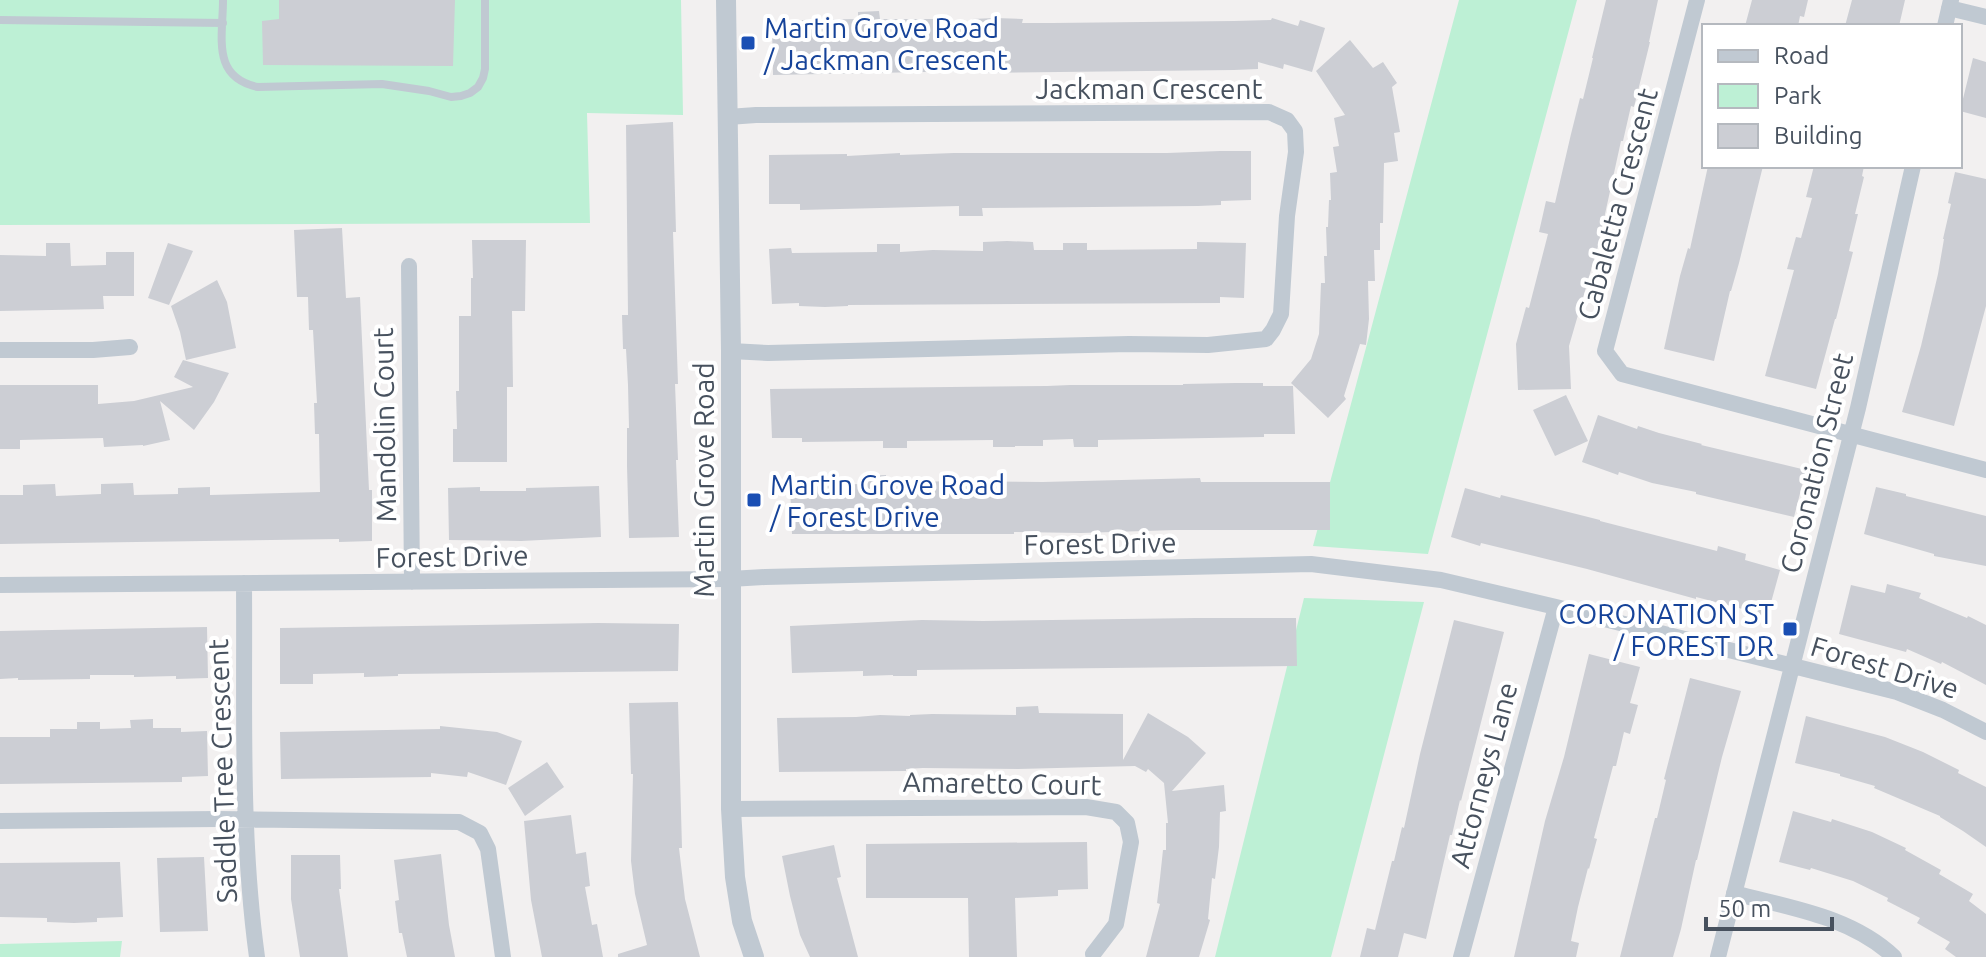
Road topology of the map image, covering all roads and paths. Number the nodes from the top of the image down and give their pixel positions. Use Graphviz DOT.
graph roads {
  1 [pos="223,0"];
  2 [pos="485,0"];
  3 [pos="726,0"];
  4 [pos="1697,0"];
  5 [pos="1950,4"];
  6 [pos="1986,17"];
  7 [pos="0,20"];
  8 [pos="223,23"];
  9 [pos="1945,24"];
  10 [pos="728,117"];
  11 [pos="1913,168"];
  12 [pos="409,266"];
  13 [pos="130,347"];
  14 [pos="0,350"];
  15 [pos="731,351"];
  16 [pos="1851,435"];
  17 [pos="1986,470"];
  18 [pos="730,579"];
  19 [pos="412,582"];
  20 [pos="244,583"];
  21 [pos="0,585"];
  22 [pos="1556,607"];
  23 [pos="1792,666"];
  24 [pos="1986,732"];
  25 [pos="731,809"];
  26 [pos="246,819"];
  27 [pos="0,821"];
  28 [pos="1734,893"];
  29 [pos="1093,954"];
  30 [pos="257,957"];
  31 [pos="503,957"];
  32 [pos="754,957"];
  33 [pos="1461,957"];
  34 [pos="1718,957"];
  35 [pos="1894,957"];
  1 -- 8 [label="lane"];
  2 -- 8 [label="lane"];
  3 -- 10 [label="street, Martin Grove Road"];
  4 -- 16 [label="street, Cabaletta Crescent"];
  5 -- 6 [label="street"];
  5 -- 9 [label="street"];
  7 -- 8 [label="lane"];
  10 -- 15 [label="street, Martin Grove Road"];
  10 -- 15 [label="street, Jackman Crescent"];
  11 -- 16 [label="street, Coronation Street"];
  12 -- 19 [label="street, Mandolin Court"];
  13 -- 14 [label="street"];
  15 -- 18 [label="street, Martin Grove Road"];
  16 -- 17 [label="street"];
  16 -- 23 [label="street, Coronation Street"];
  18 -- 19 [label="street, Forest Drive"];
  18 -- 22 [label="street, Forest Drive"];
  18 -- 25 [label="street, Martin Grove Road"];
  19 -- 20 [label="street, Forest Drive"];
  20 -- 21 [label="street, Forest Drive"];
  20 -- 26 [label="street, Saddle Tree Crescent"];
  22 -- 23 [label="street, Forest Drive"];
  22 -- 33 [label="street, Attorneys Lane"];
  23 -- 24 [label="street, Forest Drive"];
  23 -- 28 [label="street, Coronation Street"];
  25 -- 29 [label="street, Amaretto Court"];
  25 -- 32 [label="street, Martin Grove Road"];
  26 -- 27 [label="street"];
  26 -- 30 [label="street, Saddle Tree Crescent"];
  26 -- 31 [label="street"];
  28 -- 34 [label="street, Coronation Street"];
  28 -- 35 [label="street"];
}
